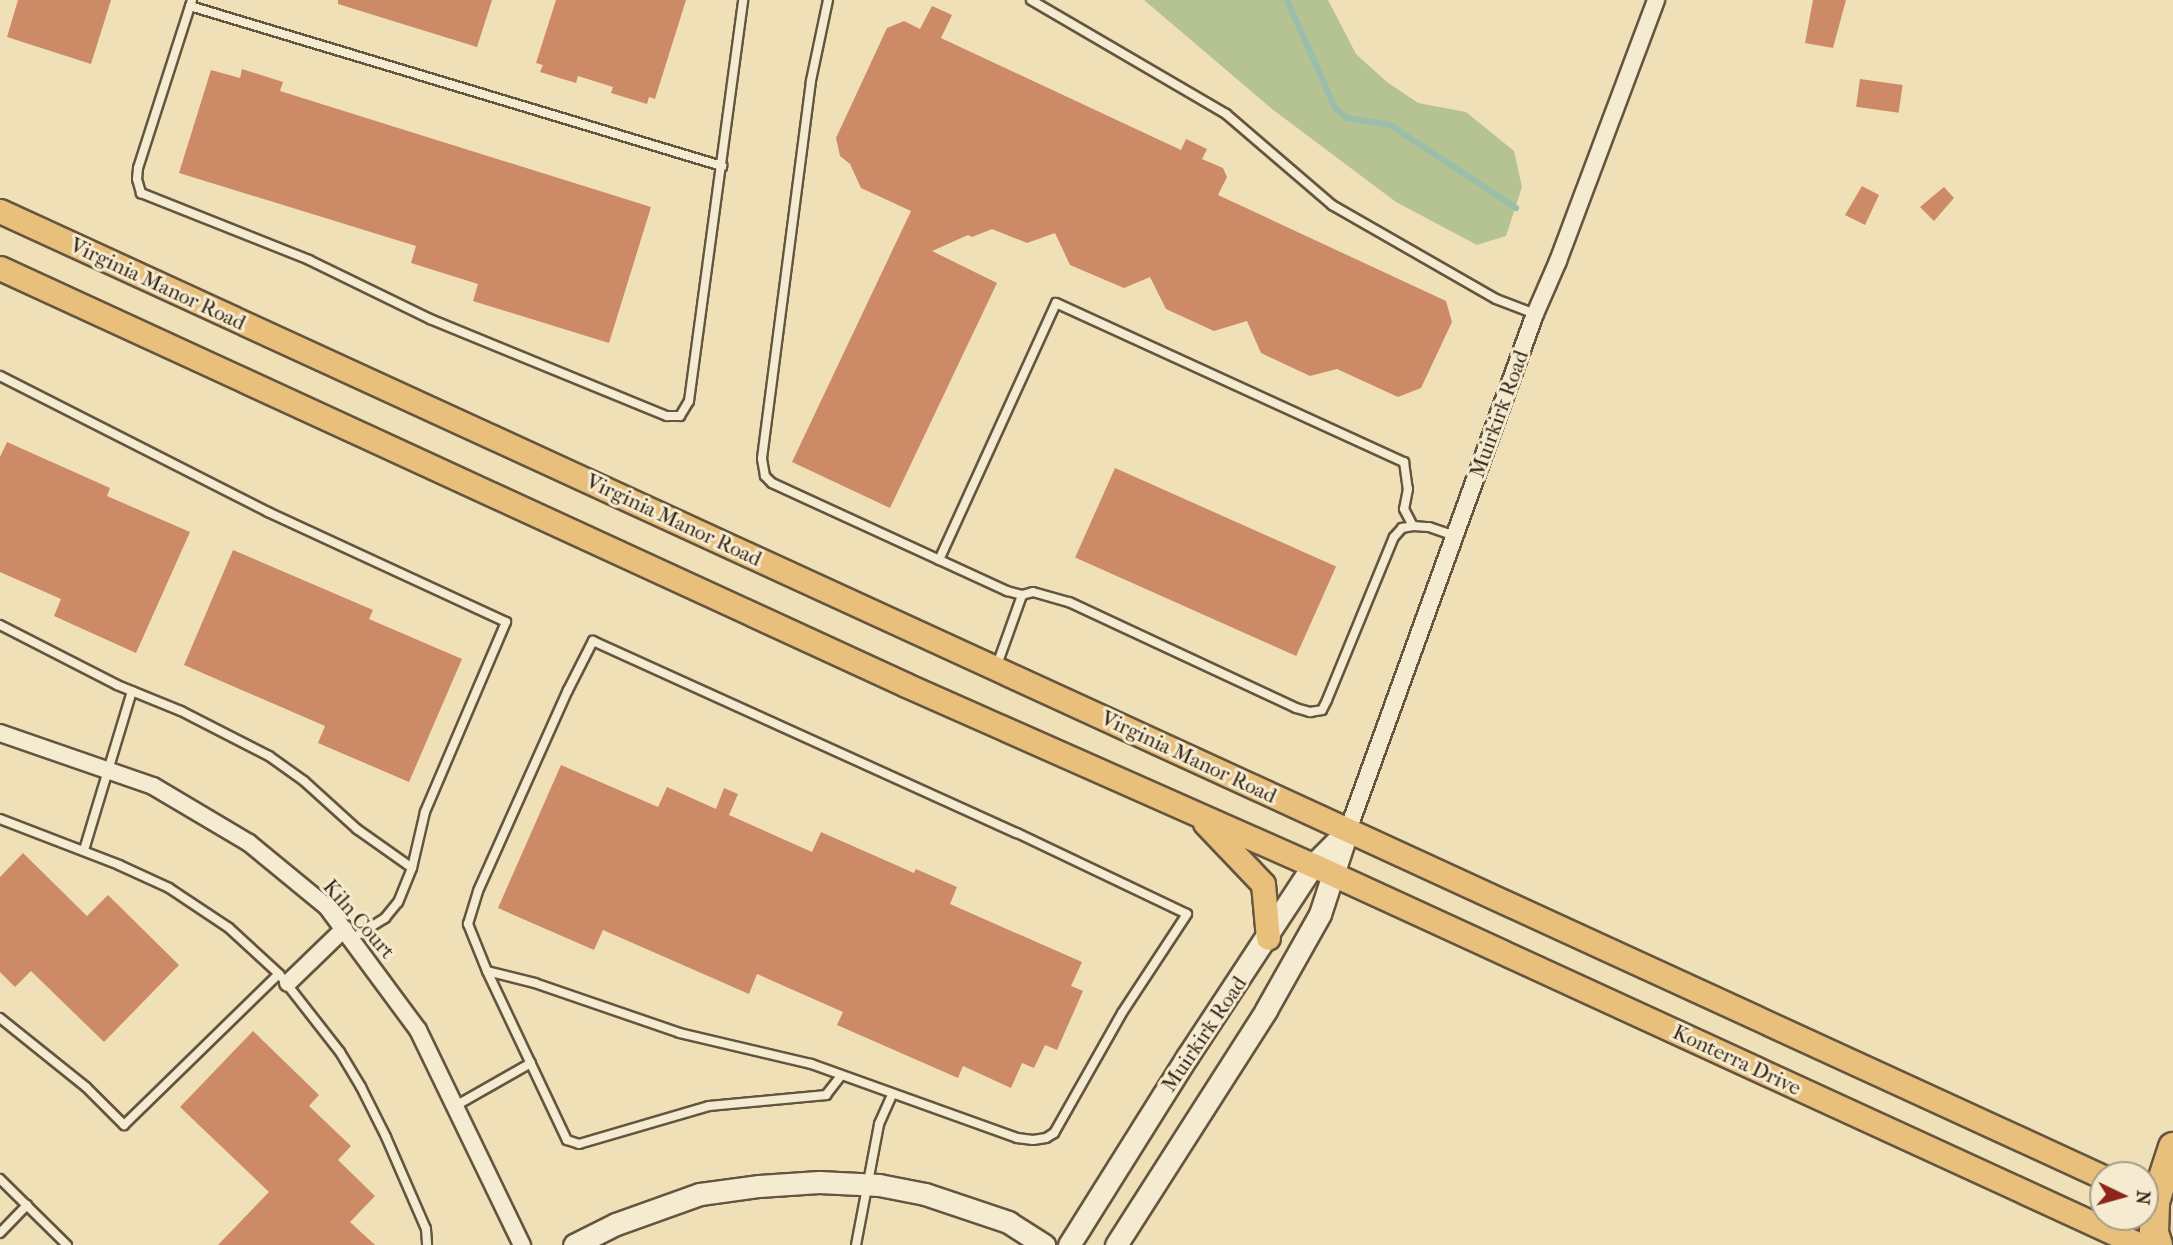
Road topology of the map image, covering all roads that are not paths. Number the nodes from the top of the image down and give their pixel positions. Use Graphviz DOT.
graph roads {
  1 [pos="743,0"];
  2 [pos="828,0"];
  3 [pos="1031,0"];
  4 [pos="1656,0"];
  5 [pos="191,3"];
  6 [pos="722,166"];
  7 [pos="0,211"];
  8 [pos="0,268"];
  9 [pos="1535,314"];
  10 [pos="0,377"];
  11 [pos="1413,526"];
  12 [pos="1455,536"];
  13 [pos="939,559"];
  14 [pos="1022,595"];
  15 [pos="0,625"];
  16 [pos="996,668"];
  17 [pos="132,691"];
  18 [pos="0,733"];
  19 [pos="106,771"];
  20 [pos="1195,813"];
  21 [pos="0,819"];
  22 [pos="1348,830"];
  23 [pos="84,850"];
  24 [pos="412,868"];
  25 [pos="1323,870"];
  26 [pos="348,934"];
  27 [pos="1268,938"];
  28 [pos="487,971"];
  29 [pos="284,978"];
  30 [pos="0,1018"];
  31 [pos="530,1063"];
  32 [pos="840,1077"];
  33 [pos="892,1095"];
  34 [pos="457,1105"];
  35 [pos="2173,1147"];
  36 [pos="2089,1171"];
  37 [pos="0,1179"];
  38 [pos="867,1185"];
  39 [pos="2159,1199"];
  40 [pos="27,1205"];
  41 [pos="0,1233"];
  42 [pos="67,1245"];
  43 [pos="427,1245"];
  44 [pos="522,1245"];
  45 [pos="575,1245"];
  46 [pos="856,1245"];
  47 [pos="1044,1245"];
  48 [pos="1069,1245"];
  49 [pos="1116,1245"];
  50 [pos="2140,1245"];
  1 -- 6 [label="lane"];
  2 -- 13 [label="lane"];
  3 -- 9 [label="lane"];
  4 -- 9 [label="street, Muirkirk Road"];
  5 -- 6 [label="lane"];
  5 -- 6 [label="lane"];
  7 -- 16 [label="main road, Virginia Manor Road"];
  8 -- 20 [label="main road"];
  9 -- 12 [label="street, Muirkirk Road"];
  10 -- 24 [label="lane"];
  11 -- 12 [label="lane"];
  11 -- 13 [label="lane"];
  11 -- 14 [label="lane"];
  12 -- 22 [label="street, Muirkirk Road"];
  13 -- 14 [label="lane"];
  14 -- 16 [label="lane"];
  15 -- 17 [label="lane"];
  16 -- 22 [label="main road, Virginia Manor Road"];
  17 -- 19 [label="lane"];
  17 -- 24 [label="lane"];
  18 -- 19 [label="street, Kiln Court"];
  19 -- 23 [label="lane"];
  19 -- 26 [label="street, Kiln Court"];
  20 -- 25 [label="main road"];
  20 -- 27 [label="main road"];
  21 -- 23 [label="lane"];
  22 -- 25 [label="main road, Muirkirk Road"];
  22 -- 36 [label="main road"];
  23 -- 29 [label="lane"];
  24 -- 26 [label="lane"];
  25 -- 27 [label="main road, Muirkirk Road"];
  25 -- 49 [label="main road, Muirkirk Road"];
  25 -- 50 [label="main road, Konterra Drive"];
  26 -- 29 [label="street"];
  26 -- 34 [label="street, Kiln Court"];
  27 -- 48 [label="main road, Muirkirk Road"];
  28 -- 31 [label="lane"];
  28 -- 32 [label="lane"];
  28 -- 33 [label="lane"];
  29 -- 30 [label="lane"];
  29 -- 43 [label="lane"];
  31 -- 32 [label="lane"];
  31 -- 34 [label="lane"];
  32 -- 33 [label="lane"];
  33 -- 38 [label="lane"];
  34 -- 44 [label="street, Kiln Court"];
  35 -- 39 [label="highway"];
  37 -- 40 [label="lane"];
  38 -- 45 [label="main road"];
  38 -- 46 [label="lane"];
  38 -- 47 [label="main road"];
  40 -- 41 [label="lane"];
  40 -- 42 [label="lane"];
}
